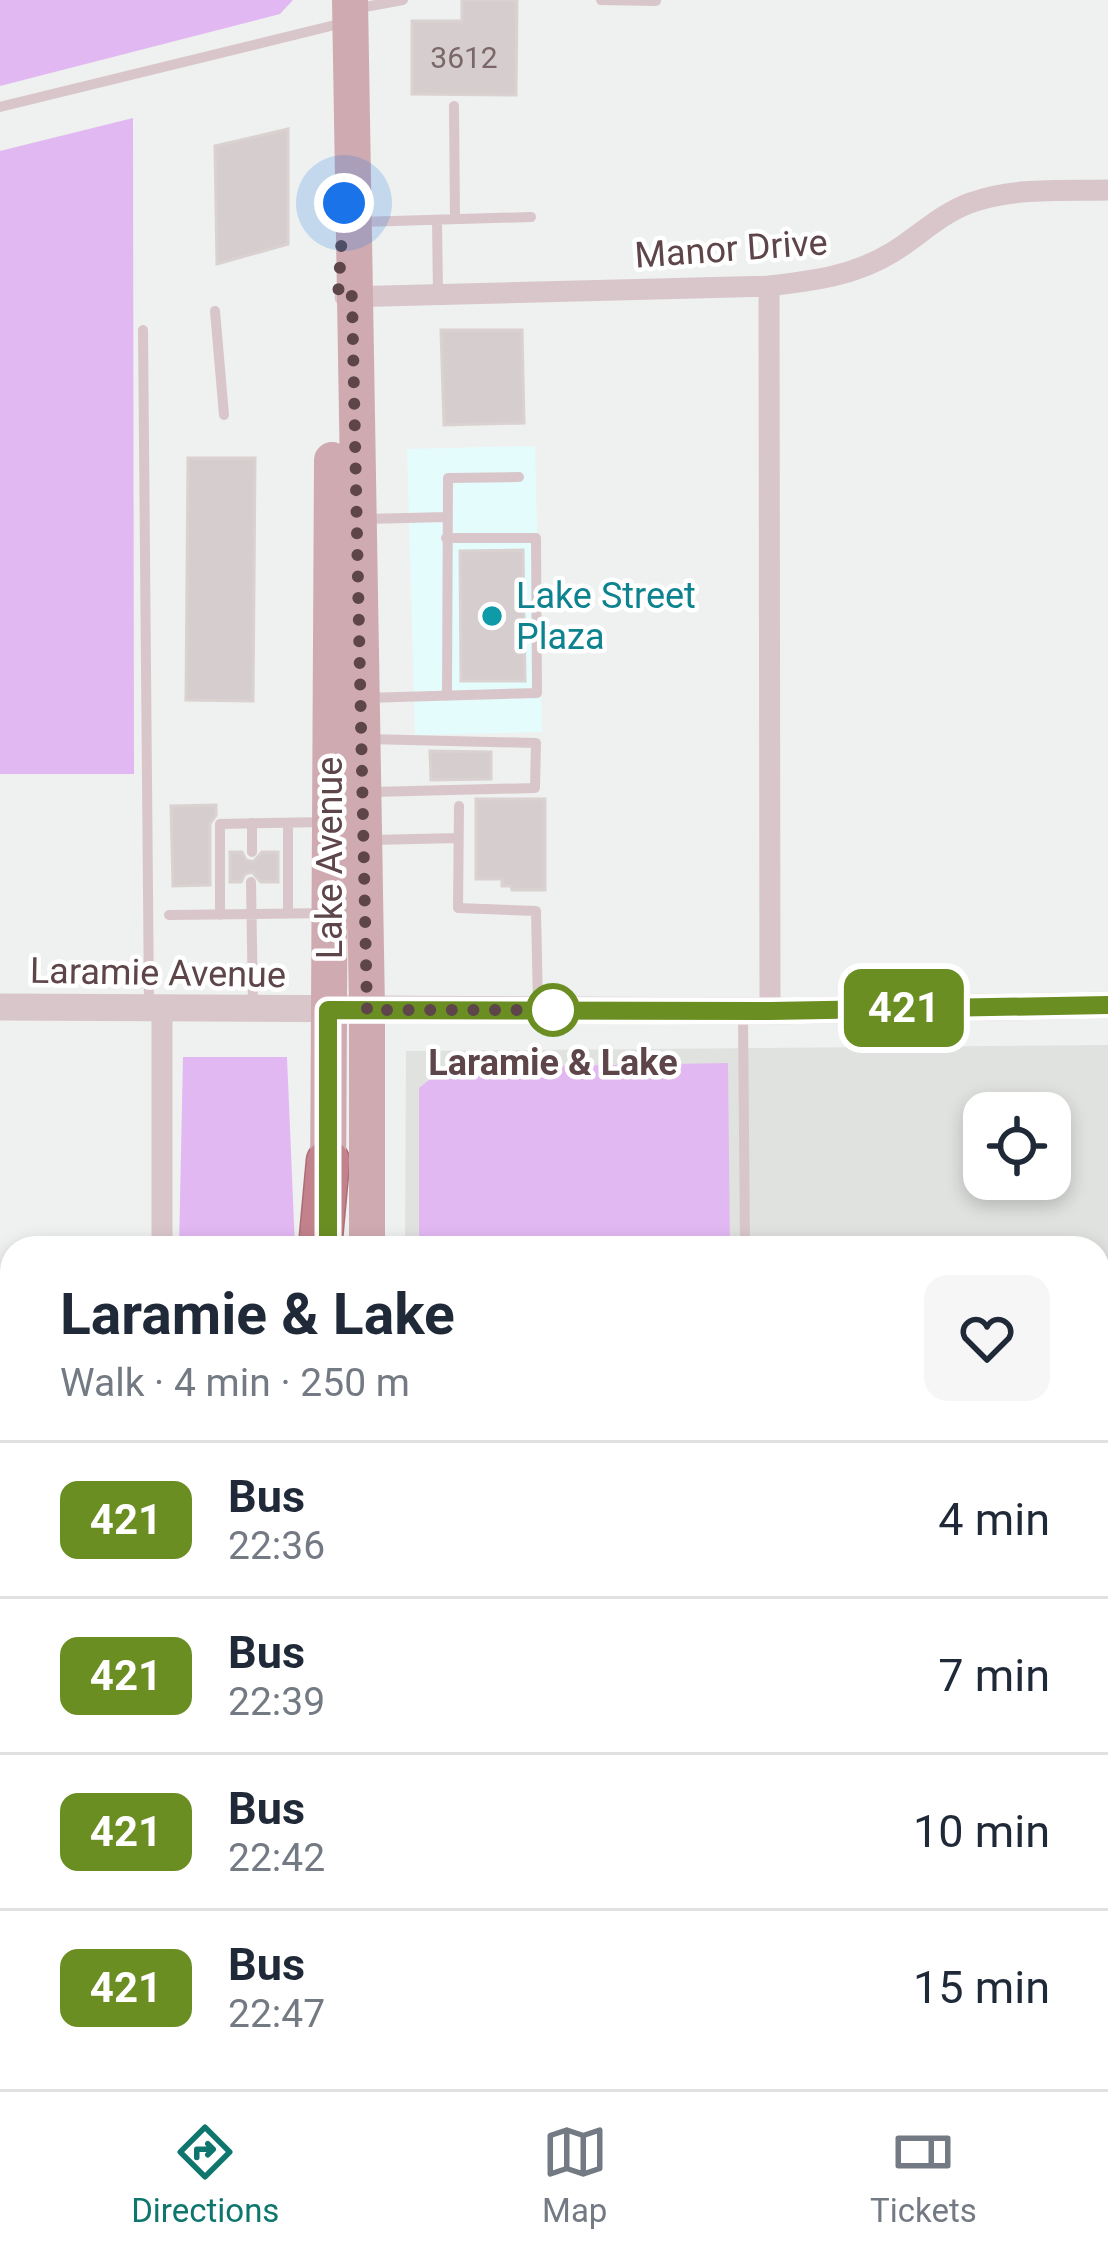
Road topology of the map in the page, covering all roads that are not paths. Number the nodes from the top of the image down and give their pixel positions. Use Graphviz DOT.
graph roads {
  1 [pos="403,0"];
  2 [pos="601,0"];
  3 [pos="656,1"];
  4 [pos="350,10"];
  5 [pos="454,106"];
  6 [pos="0,107"];
  7 [pos="350,109"];
  8 [pos="1108,190"];
  9 [pos="531,217"];
  10 [pos="455,219"];
  11 [pos="437,220"];
  12 [pos="351,222"];
  13 [pos="769,286"];
  14 [pos="438,294"];
  15 [pos="345,297"];
  16 [pos="215,311"];
  17 [pos="142,330"];
  18 [pos="224,415"];
  19 [pos="520,477"];
  20 [pos="447,517"];
  21 [pos="357,519"];
  22 [pos="446,538"];
  23 [pos="447,696"];
  24 [pos="361,698"];
  25 [pos="362,739"];
  26 [pos="362,793"];
  27 [pos="459,806"];
  28 [pos="329,822"];
  29 [pos="288,823"];
  30 [pos="252,824"];
  31 [pos="458,838"];
  32 [pos="364,840"];
  33 [pos="252,852"];
  34 [pos="251,882"];
  35 [pos="329,913"];
  36 [pos="220,914"];
  37 [pos="251,914"];
  38 [pos="288,914"];
  39 [pos="169,915"];
  40 [pos="1108,1005"];
  41 [pos="0,1006"];
  42 [pos="155,1007"];
  43 [pos="253,1009"];
  44 [pos="328,1010"];
  45 [pos="367,1010"];
  46 [pos="538,1010"];
  47 [pos="756,1011"];
  48 [pos="328,1161"];
  49 [pos="162,1236"];
  50 [pos="325,1236"];
  51 [pos="367,1236"];
  52 [pos="746,1236"];
  1 -- 4 [label="lane"];
  2 -- 3 [label="lane"];
  4 -- 6 [label="lane"];
  4 -- 7 [label="main road, Lake Avenue"];
  5 -- 10 [label="lane"];
  7 -- 12 [label="main road, Lake Avenue"];
  7 -- 15 [label="main road, Lake Avenue"];
  8 -- 13 [label="street, Manor Drive"];
  9 -- 10 [label="lane"];
  10 -- 11 [label="lane"];
  11 -- 12 [label="lane"];
  11 -- 14 [label="lane"];
  12 -- 15 [label="main road, Lake Avenue"];
  13 -- 14 [label="street, Manor Drive"];
  13 -- 47 [label="street"];
  14 -- 15 [label="street, Manor Drive"];
  15 -- 21 [label="main road, Lake Avenue"];
  15 -- 28 [label="main road, Lake Avenue"];
  16 -- 18 [label="lane"];
  17 -- 42 [label="lane"];
  19 -- 20 [label="lane"];
  20 -- 21 [label="lane"];
  20 -- 22 [label="lane"];
  21 -- 24 [label="main road, Lake Avenue"];
  22 -- 23 [label="lane"];
  22 -- 23 [label="lane"];
  23 -- 24 [label="lane"];
  24 -- 25 [label="main road, Lake Avenue"];
  25 -- 26 [label="main road, Lake Avenue"];
  25 -- 26 [label="lane"];
  26 -- 32 [label="main road, Lake Avenue"];
  27 -- 31 [label="lane"];
  28 -- 29 [label="lane"];
  28 -- 35 [label="main road, Lake Avenue"];
  29 -- 30 [label="lane"];
  29 -- 38 [label="lane"];
  30 -- 33 [label="lane"];
  30 -- 36 [label="lane"];
  31 -- 32 [label="lane"];
  31 -- 46 [label="lane"];
  32 -- 45 [label="main road, Lake Avenue"];
  34 -- 37 [label="lane"];
  35 -- 38 [label="lane"];
  35 -- 44 [label="main road, Lake Avenue"];
  36 -- 37 [label="lane"];
  36 -- 39 [label="lane"];
  37 -- 38 [label="lane"];
  37 -- 43 [label="lane"];
  40 -- 47 [label="street, Laramie Avenue"];
  41 -- 42 [label="street, Laramie Avenue"];
  42 -- 43 [label="street, Laramie Avenue"];
  42 -- 49 [label="street"];
  43 -- 44 [label="street, Laramie Avenue"];
  44 -- 45 [label="street, Laramie Avenue"];
  44 -- 48 [label="main road, Lake Avenue"];
  45 -- 46 [label="street, Laramie Avenue"];
  45 -- 51 [label="main road, Lake Avenue"];
  46 -- 47 [label="street, Laramie Avenue"];
  47 -- 52 [label="lane"];
  48 -- 50 [label="highway"];
}
